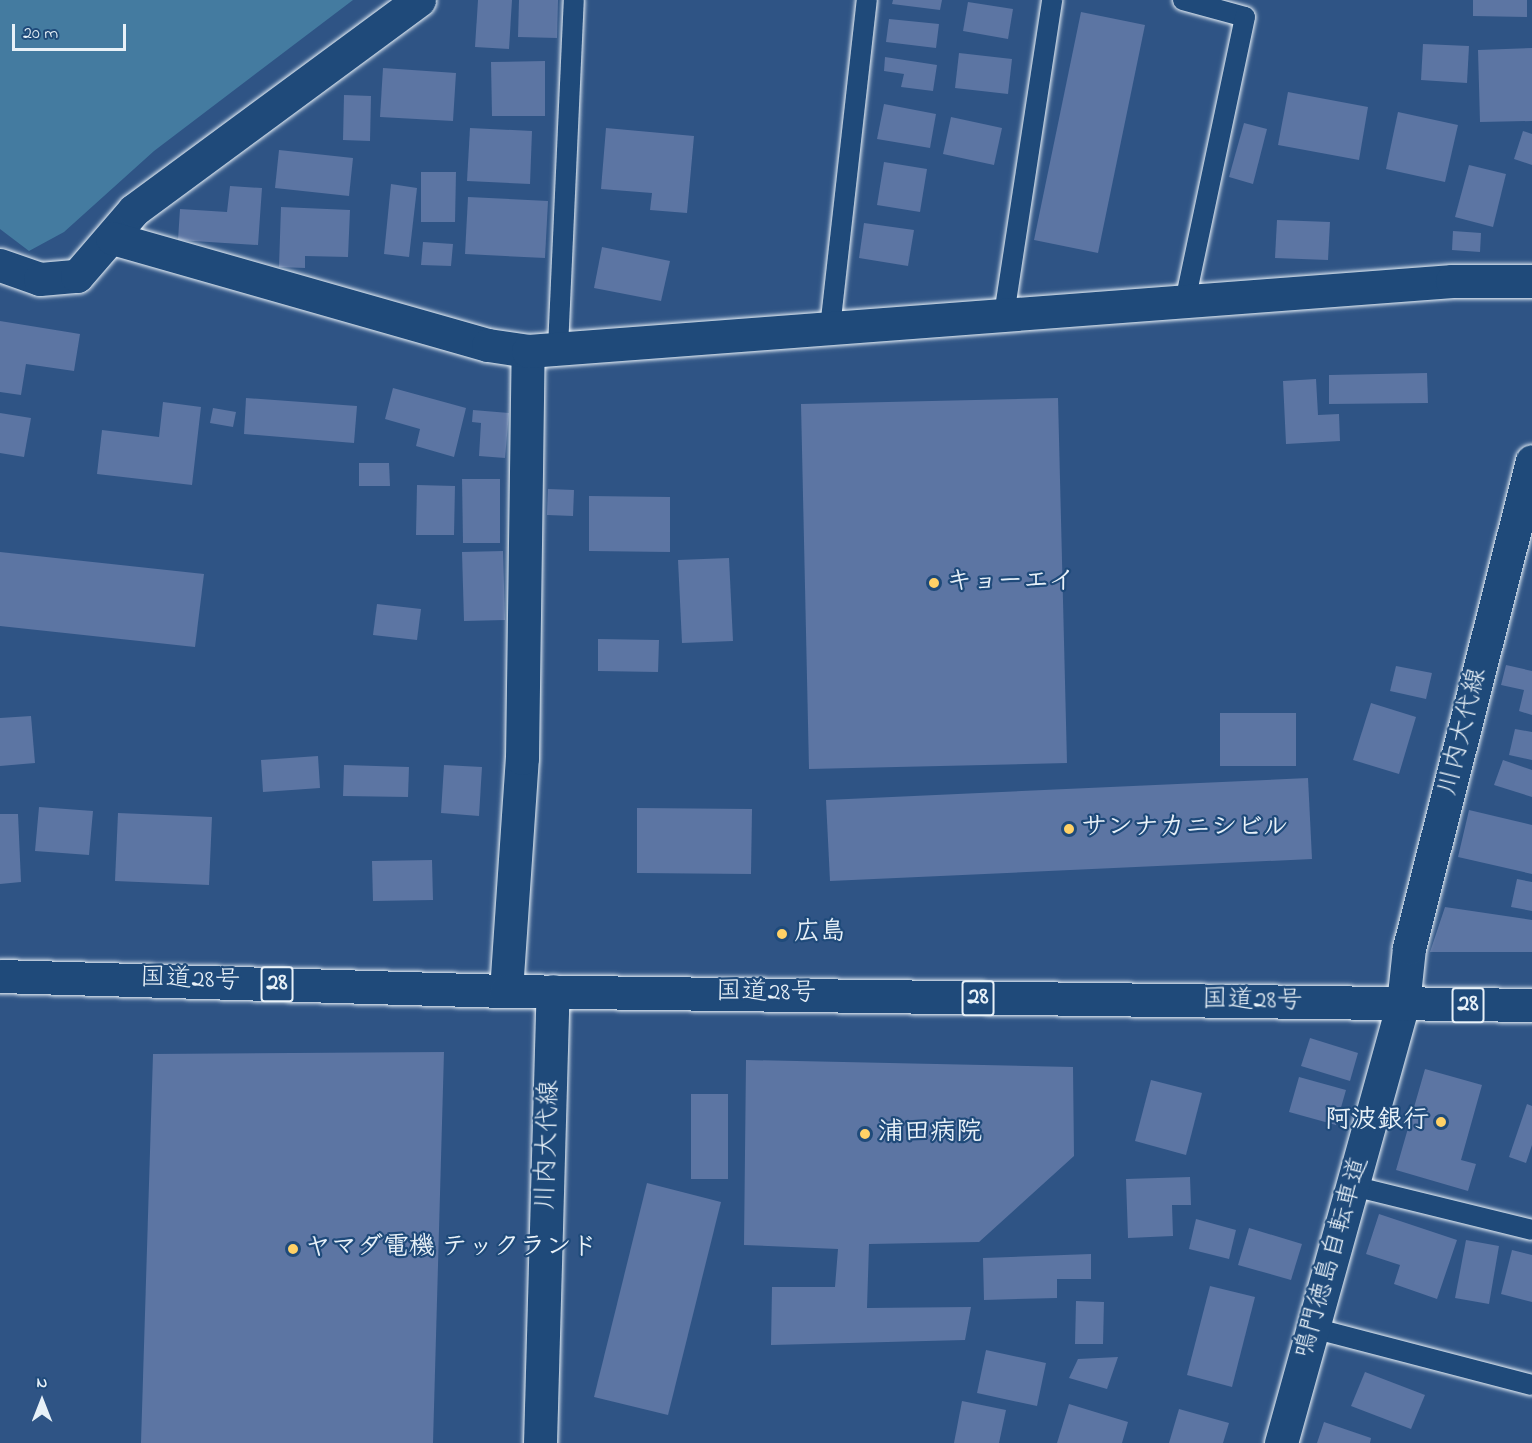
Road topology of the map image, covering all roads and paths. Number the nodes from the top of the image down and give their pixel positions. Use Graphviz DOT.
graph roads {
  1 [pos="419,0"];
  2 [pos="574,0"];
  3 [pos="867,0"];
  4 [pos="1052,0"];
  5 [pos="1183,0"];
  6 [pos="112,238"];
  7 [pos="0,265"];
  8 [pos="1532,281"];
  9 [pos="1185,301"];
  10 [pos="1004,315"];
  11 [pos="830,328"];
  12 [pos="543,350"];
  13 [pos="1532,461"];
  14 [pos="0,976"];
  15 [pos="506,991"];
  16 [pos="553,991"];
  17 [pos="1403,1004"];
  18 [pos="1532,1005"];
  19 [pos="1353,1186"];
  20 [pos="1532,1230"];
  21 [pos="1313,1328"];
  22 [pos="1532,1385"];
  23 [pos="540,1443"];
  24 [pos="1281,1443"];
  1 -- 6 [label="main road"];
  2 -- 12 [label="lane"];
  3 -- 11 [label="lane"];
  4 -- 10 [label="lane"];
  5 -- 9 [label="lane"];
  6 -- 7 [label="main road"];
  6 -- 12 [label="main road"];
  8 -- 9 [label="main road"];
  9 -- 10 [label="main road"];
  10 -- 11 [label="main road"];
  11 -- 12 [label="main road"];
  12 -- 15 [label="main road"];
  13 -- 17 [label="main road, 川内大代線"];
  14 -- 15 [label="main road, 国道28号 / 28"];
  15 -- 16 [label="main road, 国道28号 / 28"];
  16 -- 17 [label="main road, 国道28号 / 28"];
  16 -- 23 [label="main road, 川内大代線"];
  17 -- 18 [label="main road, 国道28号 / 28"];
  17 -- 19 [label="main road, 鳴門徳島自転車道"];
  19 -- 20 [label="lane"];
  19 -- 21 [label="main road, 鳴門徳島自転車道"];
  21 -- 22 [label="lane"];
  21 -- 24 [label="main road, 鳴門徳島自転車道"];
}
